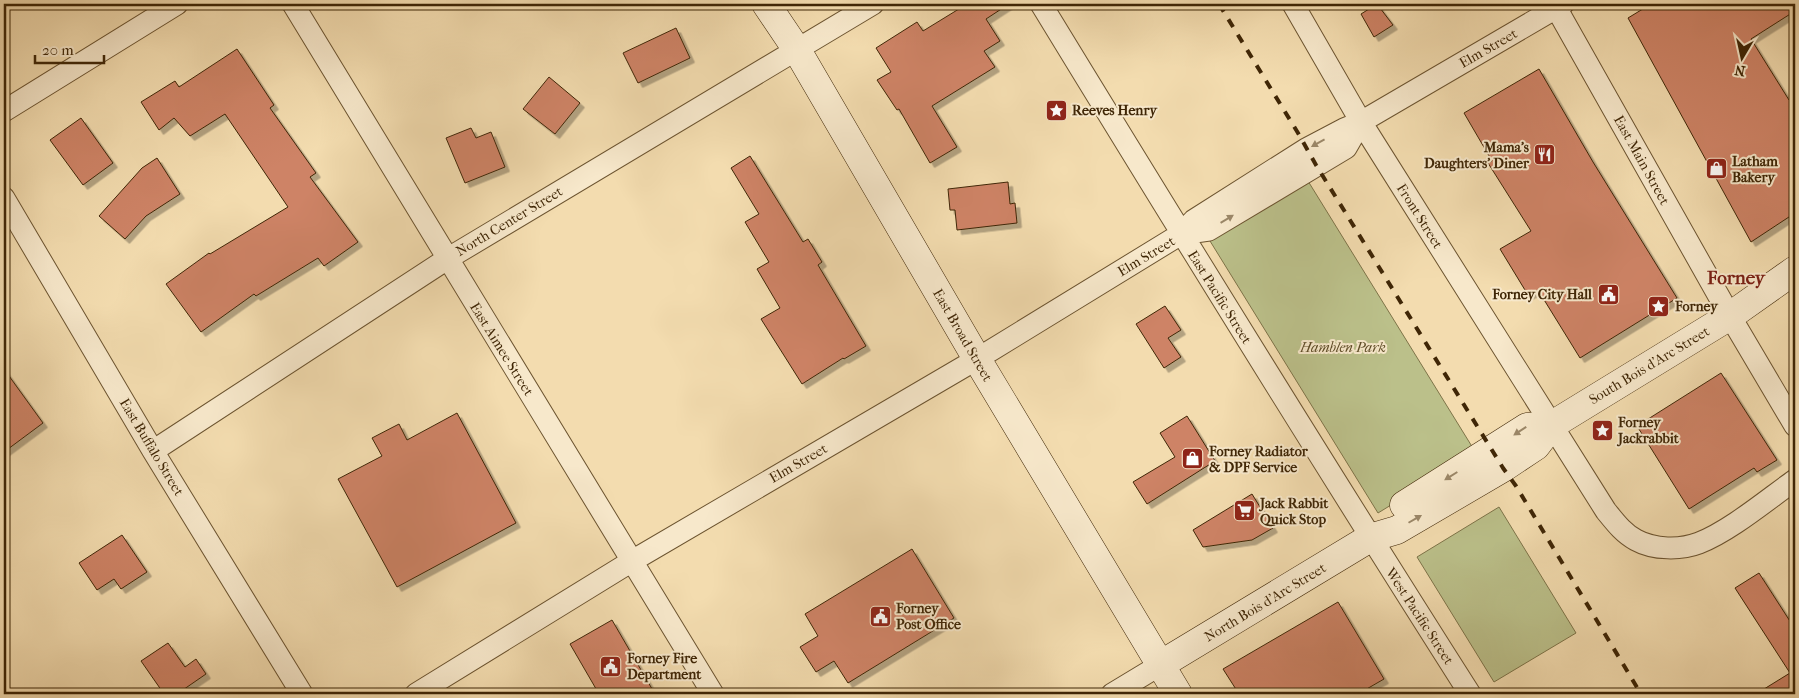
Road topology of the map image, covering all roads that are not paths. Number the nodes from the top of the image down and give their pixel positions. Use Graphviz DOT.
graph roads {
  1 [pos="177,4"];
  2 [pos="292,4"];
  3 [pos="766,4"];
  4 [pos="873,4"];
  5 [pos="1041,4"];
  6 [pos="1293,4"];
  7 [pos="1558,5"];
  8 [pos="797,50"];
  9 [pos="4,111"];
  10 [pos="1362,122"];
  11 [pos="4,198"];
  12 [pos="1181,234"];
  13 [pos="447,259"];
  14 [pos="1795,270"];
  15 [pos="1730,316"];
  16 [pos="977,359"];
  17 [pos="1552,425"];
  18 [pos="1795,426"];
  19 [pos="154,451"];
  20 [pos="1497,459"];
  21 [pos="1795,480"];
  22 [pos="1370,538"];
  23 [pos="632,561"];
  24 [pos="1160,665"];
  25 [pos="302,694"];
  26 [pos="416,694"];
  27 [pos="713,694"];
  28 [pos="1112,694"];
  29 [pos="1178,694"];
  30 [pos="1470,694"];
  1 -- 9 [label="street"];
  2 -- 13 [label="street, East Aimee Street"];
  3 -- 8 [label="main road, East Broad Street"];
  4 -- 8 [label="street, North Center Street"];
  5 -- 12 [label="street, East Pacific Street"];
  6 -- 10 [label="street, Front Street"];
  7 -- 10 [label="street, Elm Street"];
  7 -- 15 [label="street, East Main Street"];
  8 -- 13 [label="street, North Center Street"];
  8 -- 16 [label="main road, East Broad Street"];
  10 -- 12 [label="street, Elm Street"];
  10 -- 17 [label="street, Front Street"];
  11 -- 19 [label="street, East Buffalo Street"];
  12 -- 16 [label="street, Elm Street"];
  12 -- 22 [label="street, East Pacific Street"];
  13 -- 19 [label="street, North Center Street"];
  13 -- 23 [label="street, East Aimee Street"];
  14 -- 15 [label="main road, South Bois d'Arc Street"];
  15 -- 17 [label="main road, South Bois d'Arc Street"];
  15 -- 18 [label="street, East Main Street"];
  16 -- 23 [label="street, Elm Street"];
  16 -- 24 [label="main road, East Broad Street"];
  17 -- 20 [label="main road, South Bois d'Arc Street"];
  17 -- 21 [label="street, Front Street"];
  19 -- 25 [label="street, East Buffalo Street"];
  20 -- 22 [label="main road, North Bois d'Arc Street"];
  22 -- 24 [label="main road, North Bois d'Arc Street"];
  22 -- 30 [label="street, West Pacific Street"];
  23 -- 26 [label="street, Elm Street"];
  23 -- 27 [label="street, East Aimee Street"];
  24 -- 28 [label="street"];
  24 -- 29 [label="main road, East Broad Street"];
}
